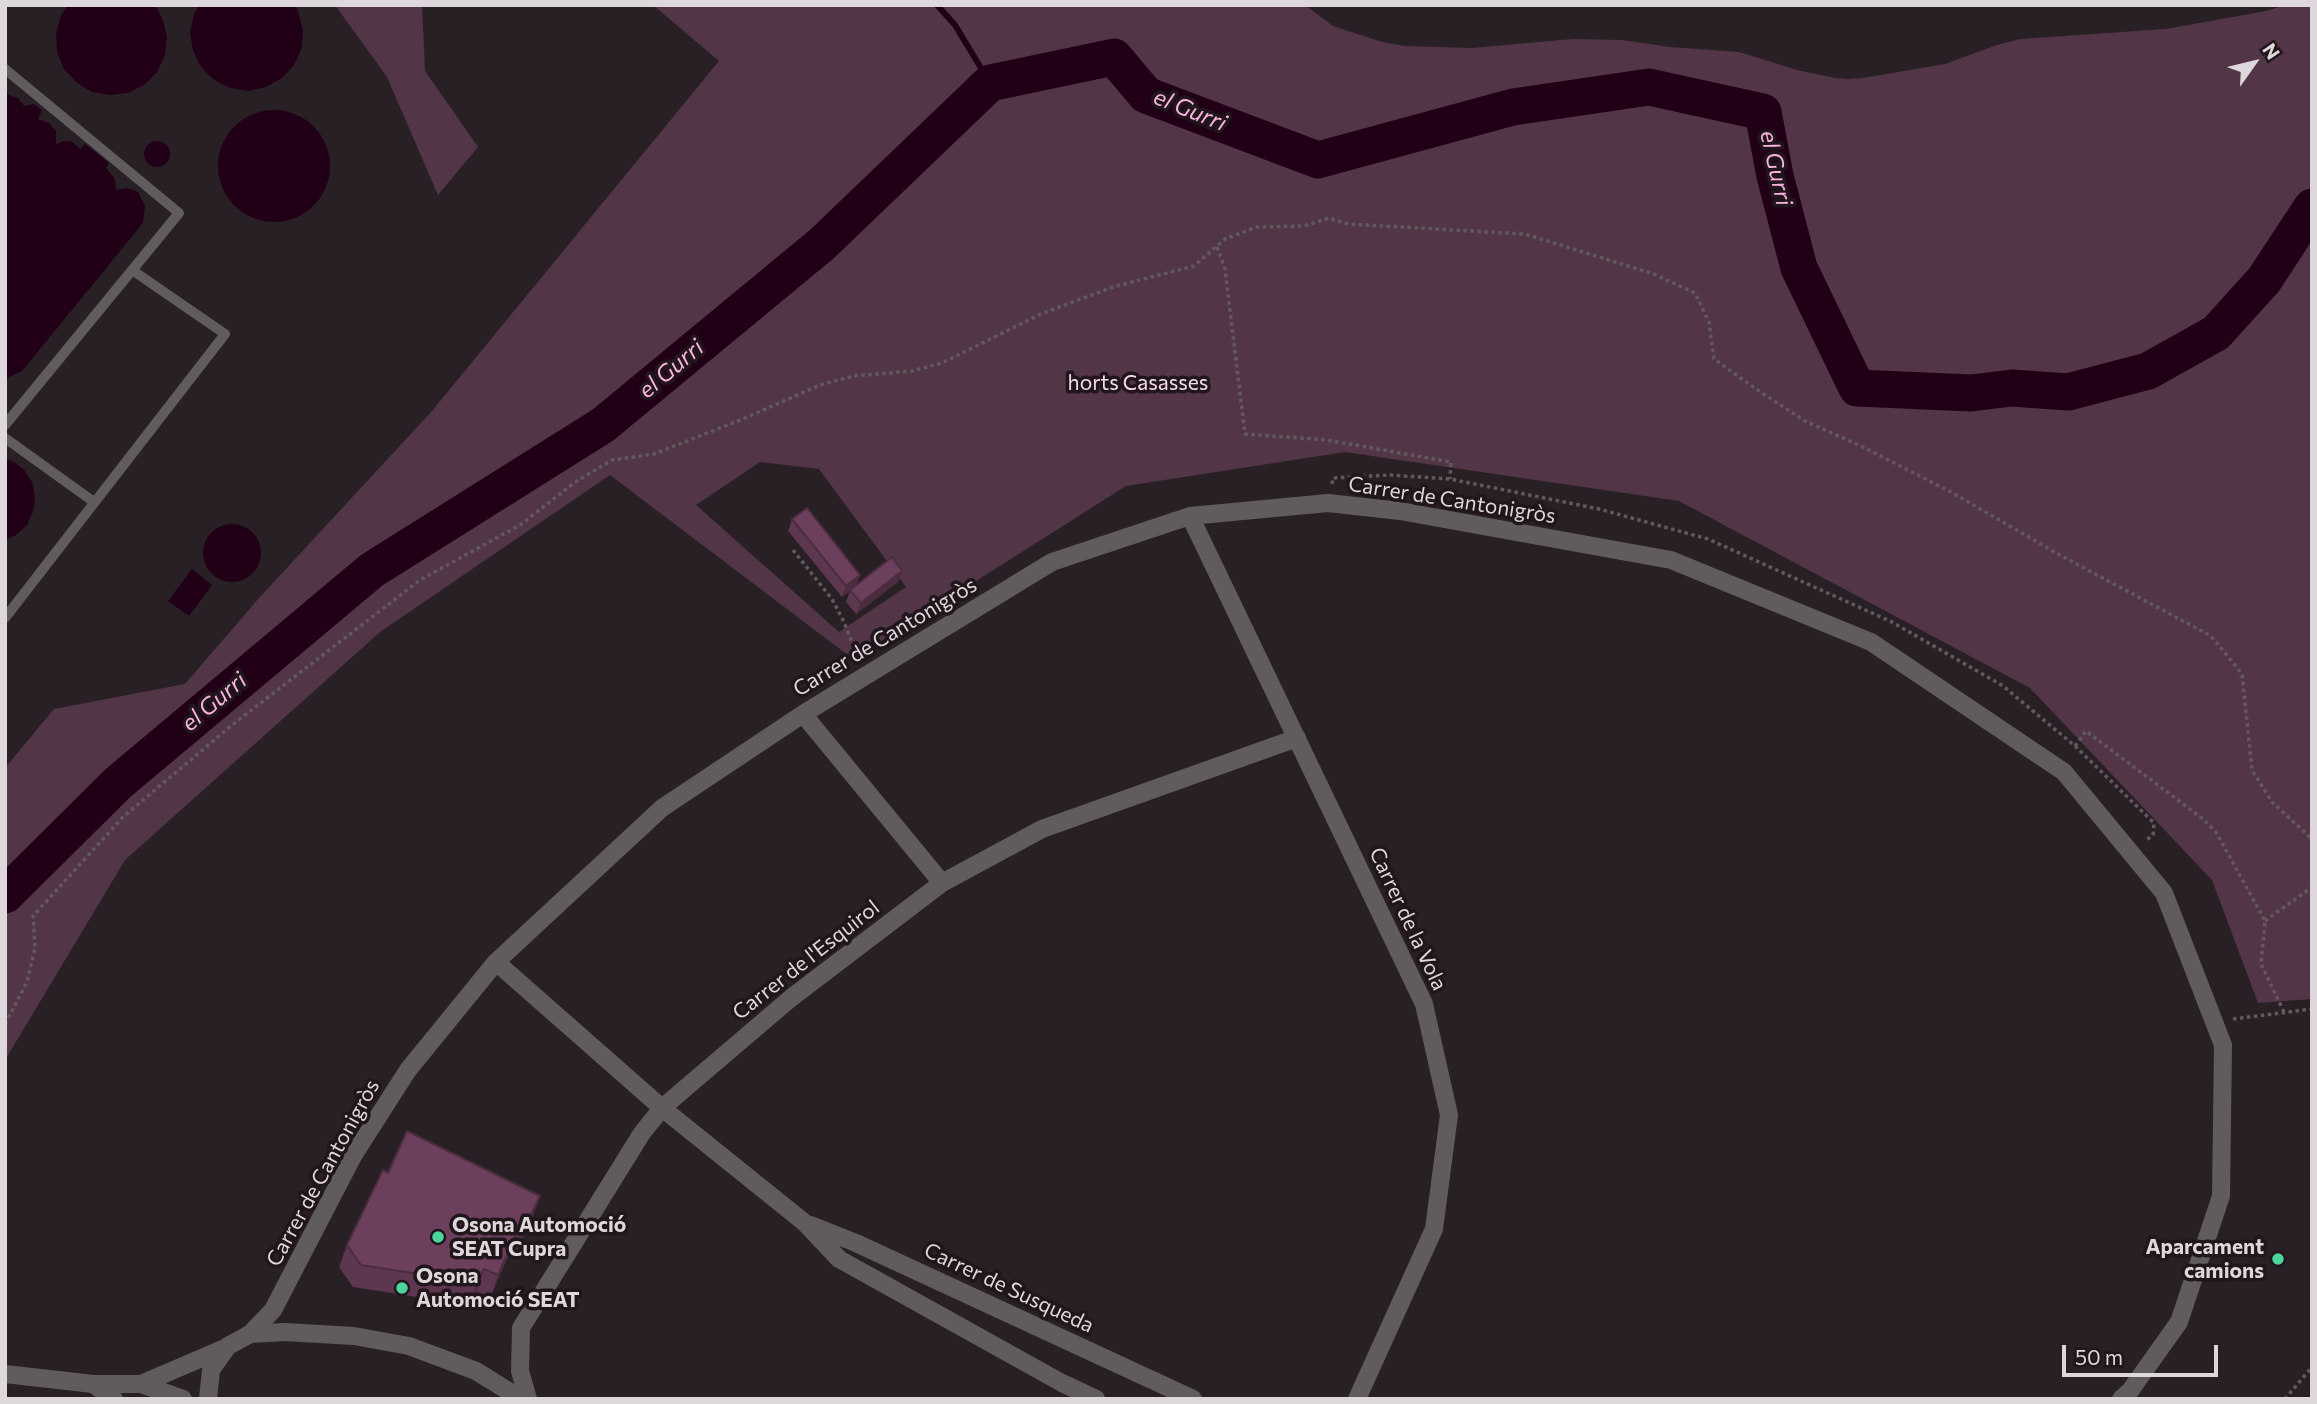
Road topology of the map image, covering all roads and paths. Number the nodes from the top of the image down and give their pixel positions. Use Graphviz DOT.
graph roads {
  1 [pos="5,69"];
  2 [pos="1217,247"];
  3 [pos="132,270"];
  4 [pos="5,425"];
  5 [pos="5,438"];
  6 [pos="1450,480"];
  7 [pos="94,502"];
  8 [pos="1190,516"];
  9 [pos="793,550"];
  10 [pos="5,618"];
  11 [pos="852,642"];
  12 [pos="803,714"];
  13 [pos="1297,738"];
  14 [pos="2075,746"];
  15 [pos="2312,839"];
  16 [pos="942,883"];
  17 [pos="2312,887"];
  18 [pos="2264,921"];
  19 [pos="496,962"];
  20 [pos="2312,1009"];
  21 [pos="2284,1012"];
  22 [pos="2214,1021"];
  23 [pos="5,1024"];
  24 [pos="662,1108"];
  25 [pos="805,1223"];
  26 [pos="250,1334"];
  27 [pos="228,1346"];
  28 [pos="2312,1367"];
  29 [pos="5,1374"];
  30 [pos="93,1384"];
  31 [pos="141,1384"];
  32 [pos="114,1399"];
  33 [pos="183,1399"];
  34 [pos="208,1399"];
  35 [pos="521,1399"];
  36 [pos="528,1399"];
  37 [pos="1097,1399"];
  38 [pos="1194,1399"];
  39 [pos="1357,1399"];
  40 [pos="2121,1399"];
  41 [pos="2285,1399"];
  1 -- 3 [label="lane"];
  2 -- 6 [label="path"];
  2 -- 15 [label="path"];
  2 -- 23 [label="path"];
  3 -- 4 [label="lane"];
  3 -- 7 [label="lane"];
  5 -- 7 [label="lane"];
  7 -- 10 [label="lane"];
  8 -- 12 [label="street, Carrer de Cantonigròs"];
  8 -- 13 [label="street, Carrer de la Vola"];
  8 -- 22 [label="street, Carrer de Cantonigròs"];
  9 -- 11 [label="path"];
  12 -- 16 [label="street"];
  12 -- 19 [label="street, Carrer de Cantonigròs"];
  13 -- 16 [label="street, Carrer de l'Esquirol"];
  13 -- 39 [label="street, Carrer de la Vola"];
  14 -- 18 [label="path"];
  16 -- 24 [label="street, Carrer de l'Esquirol"];
  17 -- 18 [label="path"];
  18 -- 21 [label="path"];
  19 -- 24 [label="street, Carrer de Susqueda"];
  19 -- 26 [label="street, Carrer de Cantonigròs"];
  20 -- 21 [label="path"];
  21 -- 22 [label="path"];
  22 -- 40 [label="street, Carrer de Cantonigròs"];
  24 -- 25 [label="street, Carrer de Susqueda"];
  24 -- 36 [label="street, Carrer de l'Esquirol"];
  25 -- 37 [label="street, Carrer de Susqueda"];
  25 -- 38 [label="street, Carrer de Susqueda"];
  26 -- 27 [label="street"];
  26 -- 35 [label="street"];
  27 -- 31 [label="street"];
  27 -- 34 [label="street"];
  28 -- 41 [label="path"];
  29 -- 30 [label="street"];
  30 -- 31 [label="street"];
  30 -- 32 [label="street"];
  31 -- 33 [label="street"];
}
